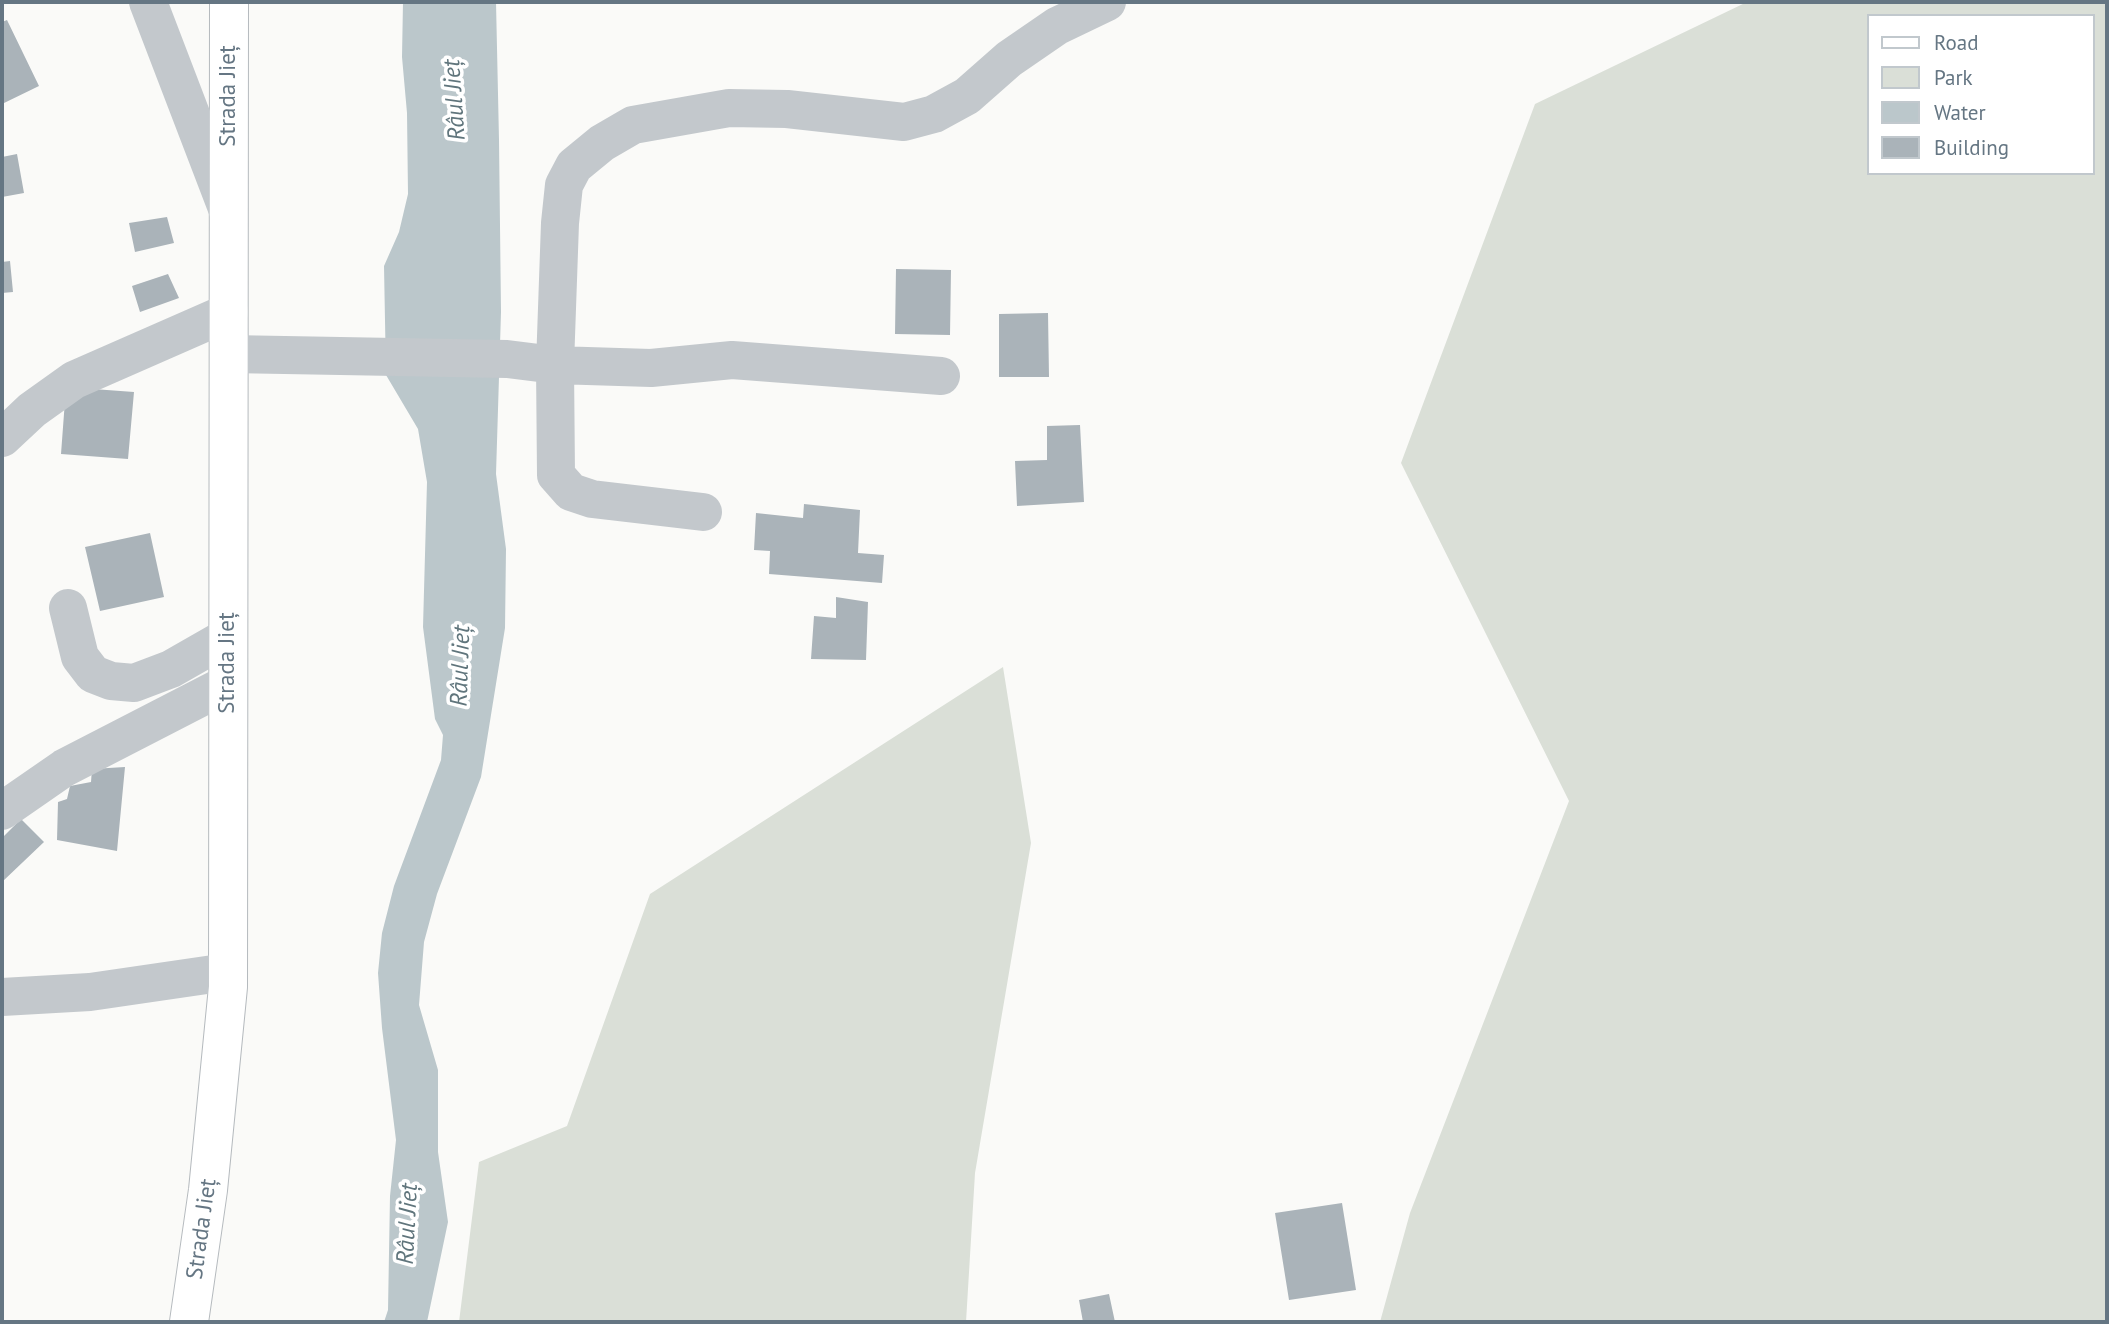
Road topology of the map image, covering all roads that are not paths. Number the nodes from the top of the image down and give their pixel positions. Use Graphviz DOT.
graph roads {
  1 [pos="148,2"];
  2 [pos="229,2"];
  3 [pos="1107,2"];
  4 [pos="228,211"];
  5 [pos="229,312"];
  6 [pos="229,354"];
  7 [pos="555,365"];
  8 [pos="941,376"];
  9 [pos="2,438"];
  10 [pos="703,512"];
  11 [pos="68,608"];
  12 [pos="227,637"];
  13 [pos="227,684"];
  14 [pos="2,811"];
  15 [pos="228,972"];
  16 [pos="2,997"];
  17 [pos="189,1322"];
  1 -- 4 [label="street"];
  2 -- 4 [label="main road, Strada Jieț"];
  3 -- 7 [label="street"];
  4 -- 5 [label="main road, Strada Jieț"];
  5 -- 6 [label="main road, Strada Jieț"];
  5 -- 9 [label="street"];
  6 -- 7 [label="street"];
  6 -- 12 [label="main road, Strada Jieț"];
  7 -- 8 [label="street"];
  7 -- 10 [label="street"];
  11 -- 12 [label="street"];
  12 -- 13 [label="main road, Strada Jieț"];
  13 -- 14 [label="street"];
  13 -- 15 [label="main road, Strada Jieț"];
  15 -- 16 [label="street"];
  15 -- 17 [label="main road, Strada Jieț"];
}
